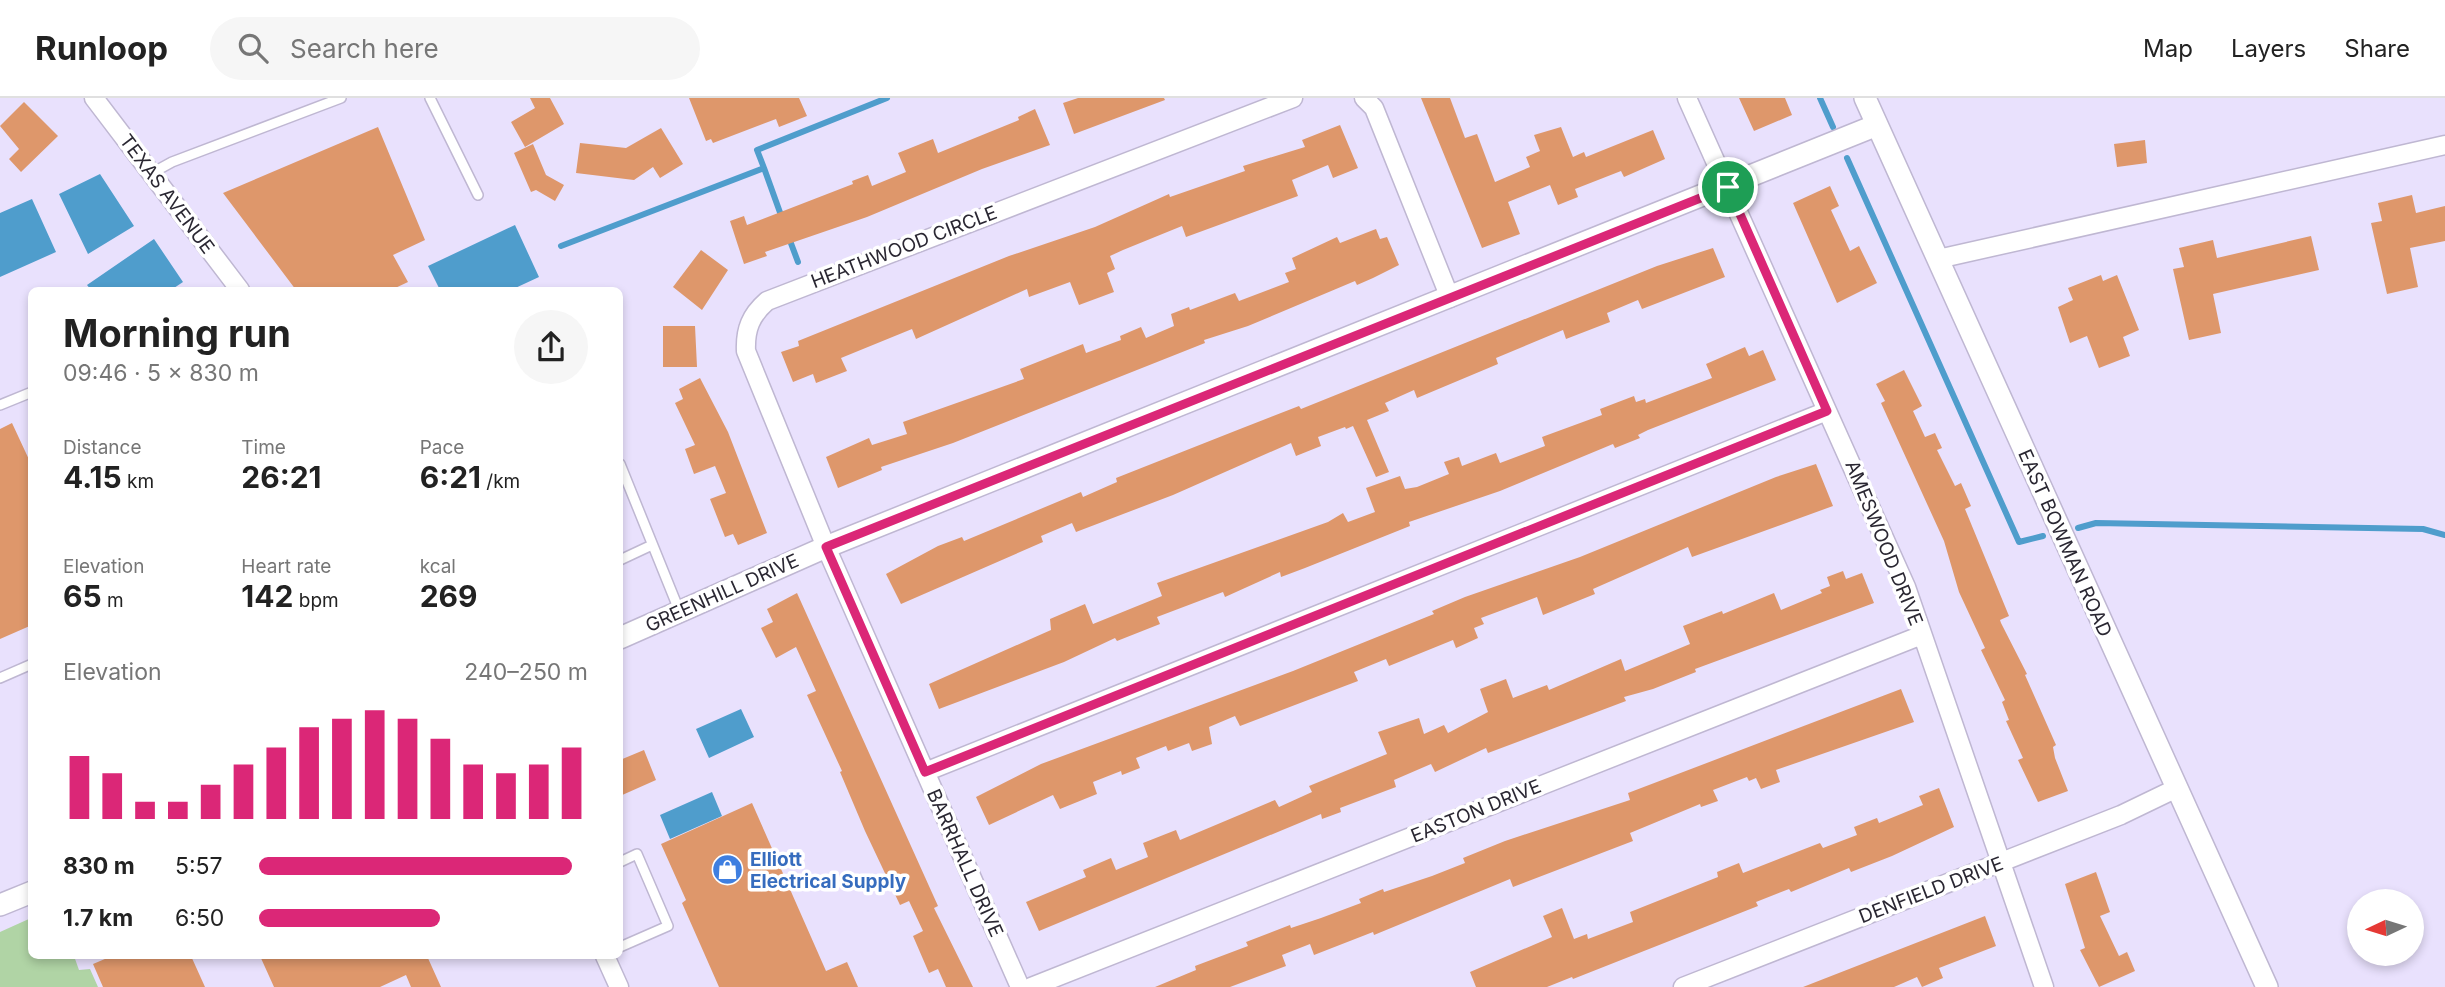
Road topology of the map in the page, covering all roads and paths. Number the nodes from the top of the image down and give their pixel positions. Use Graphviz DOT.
graph roads {
  1 [pos="94,98"];
  2 [pos="341,98"];
  3 [pos="430,98"];
  4 [pos="1293,98"];
  5 [pos="1364,98"];
  6 [pos="1687,98"];
  7 [pos="1865,98"];
  8 [pos="1877,125"];
  9 [pos="2445,145"];
  10 [pos="152,173"];
  11 [pos="1728,187"];
  12 [pos="478,195"];
  13 [pos="1938,259"];
  14 [pos="238,287"];
  15 [pos="1450,298"];
  16 [pos="28,394"];
  17 [pos="0,405"];
  18 [pos="1827,411"];
  19 [pos="623,472"];
  20 [pos="652,545"];
  21 [pos="826,547"];
  22 [pos="623,559"];
  23 [pos="679,612"];
  24 [pos="1922,635"];
  25 [pos="623,637"];
  26 [pos="28,666"];
  27 [pos="0,678"];
  28 [pos="925,772"];
  29 [pos="2177,788"];
  30 [pos="623,861"];
  31 [pos="2000,863"];
  32 [pos="28,894"];
  33 [pos="0,905"];
  34 [pos="623,946"];
  35 [pos="606,959"];
  36 [pos="616,986"];
  37 [pos="1020,987"];
  38 [pos="1031,987"];
  39 [pos="1683,987"];
  40 [pos="2044,987"];
  41 [pos="2267,987"];
  1 -- 10 [label="street, TEXAS AVENUE"];
  2 -- 10 [label="lane"];
  3 -- 12 [label="lane"];
  4 -- 21 [label="street, HEATHWOOD CIRCLE"];
  5 -- 15 [label="street"];
  6 -- 11 [label="street, AMESWOOD DRIVE"];
  7 -- 8 [label="street, EAST BOWMAN ROAD"];
  8 -- 11 [label="street, GREENHILL DRIVE"];
  8 -- 13 [label="street, EAST BOWMAN ROAD"];
  9 -- 13 [label="street"];
  10 -- 14 [label="street, TEXAS AVENUE"];
  11 -- 15 [label="street, GREENHILL DRIVE"];
  11 -- 18 [label="street, AMESWOOD DRIVE"];
  13 -- 29 [label="street, EAST BOWMAN ROAD"];
  15 -- 21 [label="street, GREENHILL DRIVE"];
  16 -- 17 [label="lane"];
  18 -- 24 [label="street, AMESWOOD DRIVE"];
  18 -- 28 [label="street"];
  19 -- 20 [label="lane"];
  20 -- 22 [label="lane"];
  20 -- 23 [label="lane"];
  21 -- 23 [label="street, GREENHILL DRIVE"];
  21 -- 28 [label="street, BARRHALL DRIVE"];
  23 -- 25 [label="street, GREENHILL DRIVE"];
  24 -- 31 [label="street, AMESWOOD DRIVE"];
  24 -- 38 [label="street, EASTON DRIVE"];
  26 -- 27 [label="lane"];
  28 -- 37 [label="street, BARRHALL DRIVE"];
  29 -- 31 [label="street, DENFIELD DRIVE"];
  29 -- 41 [label="street, EAST BOWMAN ROAD"];
  30 -- 34 [label="lane"];
  31 -- 39 [label="street, DENFIELD DRIVE"];
  31 -- 40 [label="street, AMESWOOD DRIVE"];
  32 -- 33 [label="street"];
  35 -- 36 [label="street"];
}
